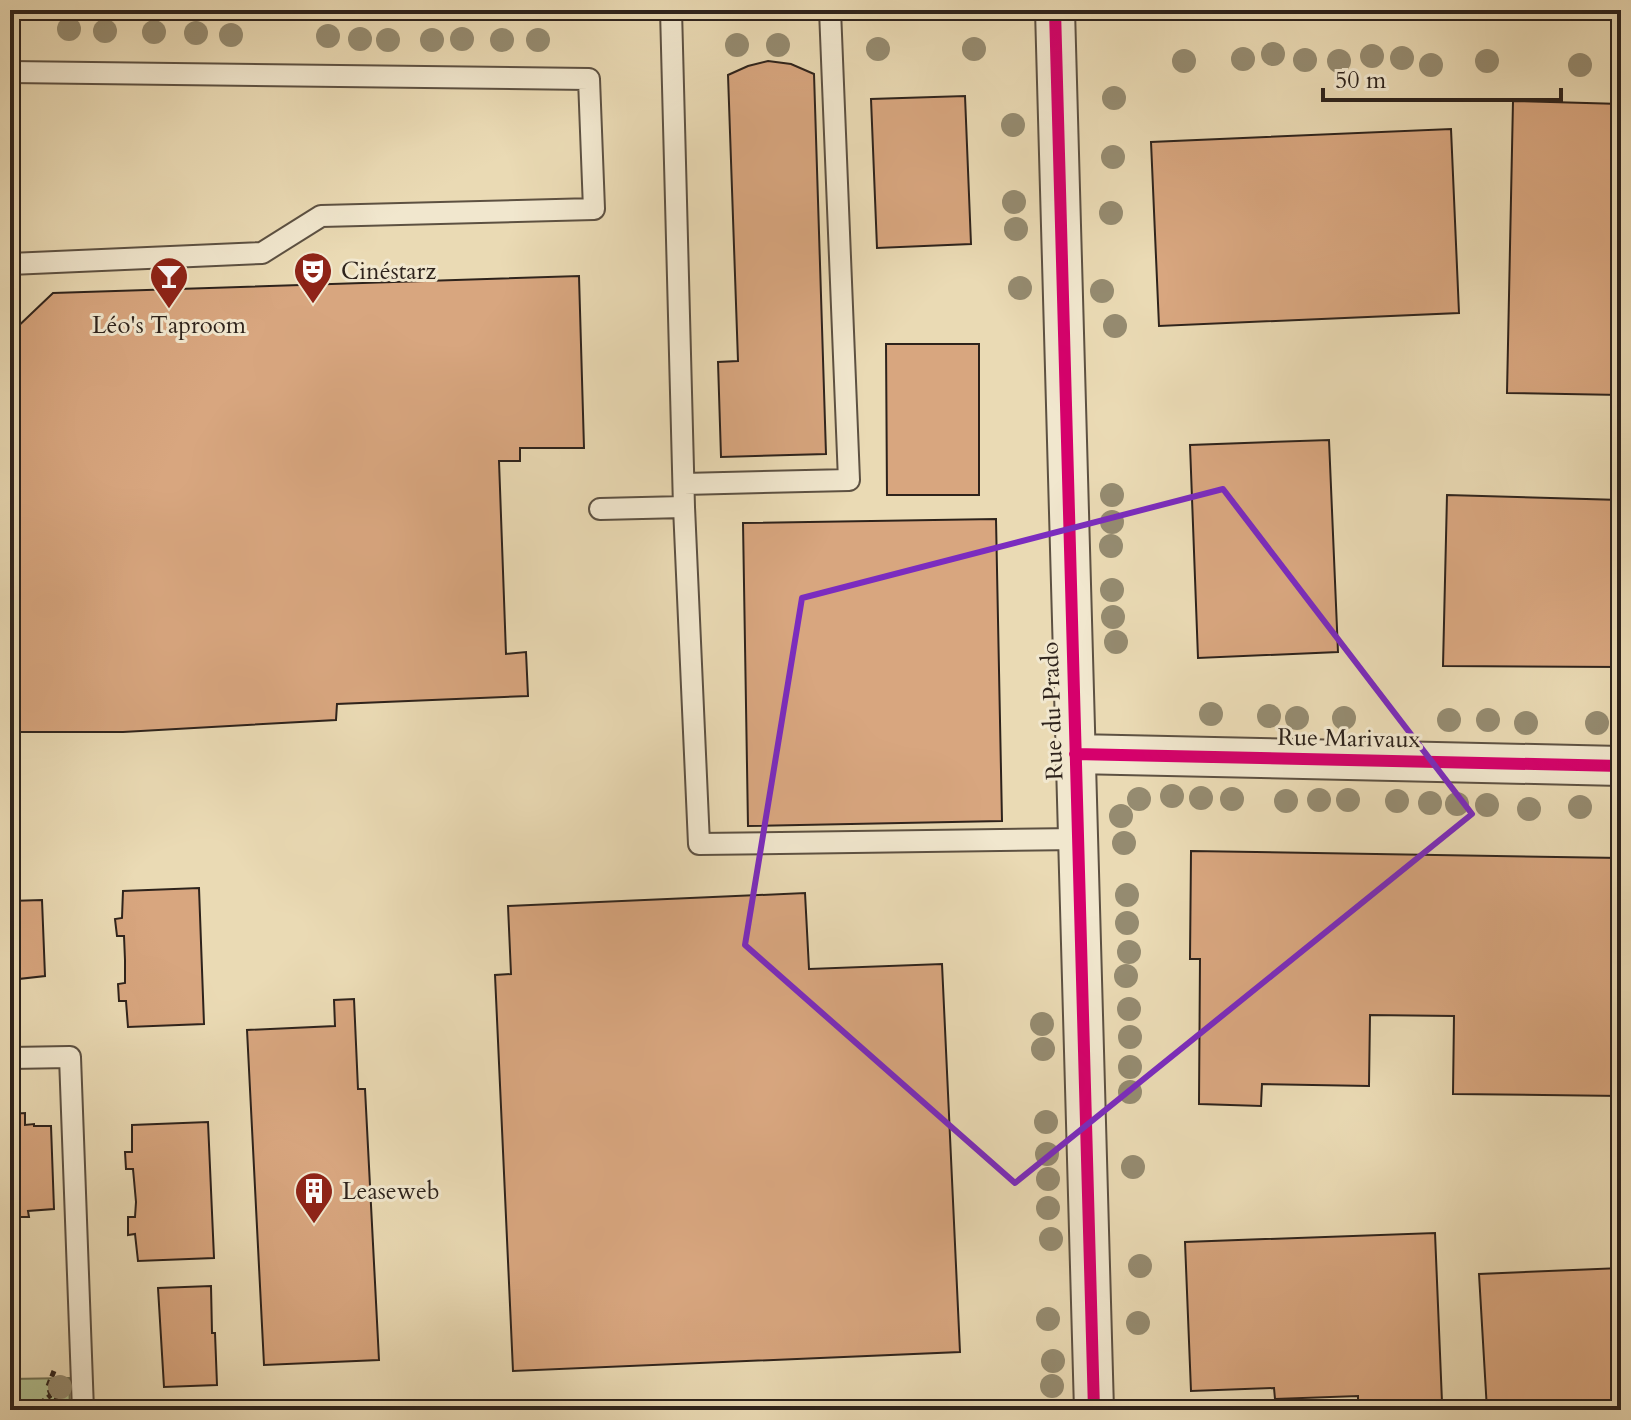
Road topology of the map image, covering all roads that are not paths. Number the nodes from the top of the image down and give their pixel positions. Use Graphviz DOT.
graph roads {
  1 [pos="671,10"];
  2 [pos="830,10"];
  3 [pos="1055,10"];
  4 [pos="10,72"];
  5 [pos="10,264"];
  6 [pos="684,484"];
  7 [pos="684,507"];
  8 [pos="600,509"];
  9 [pos="1075,754"];
  10 [pos="1621,766"];
  11 [pos="1078,839"];
  12 [pos="10,1058"];
  13 [pos="83,1410"];
  14 [pos="1094,1410"];
  1 -- 6 [label="lane"];
  2 -- 6 [label="lane"];
  3 -- 9 [label="street, Rue du Prado"];
  4 -- 5 [label="lane"];
  6 -- 7 [label="lane"];
  7 -- 8 [label="lane"];
  7 -- 11 [label="lane"];
  9 -- 10 [label="street, Rue Marivaux"];
  9 -- 11 [label="street, Rue du Prado"];
  11 -- 14 [label="street, Rue du Prado"];
  12 -- 13 [label="lane"];
}
